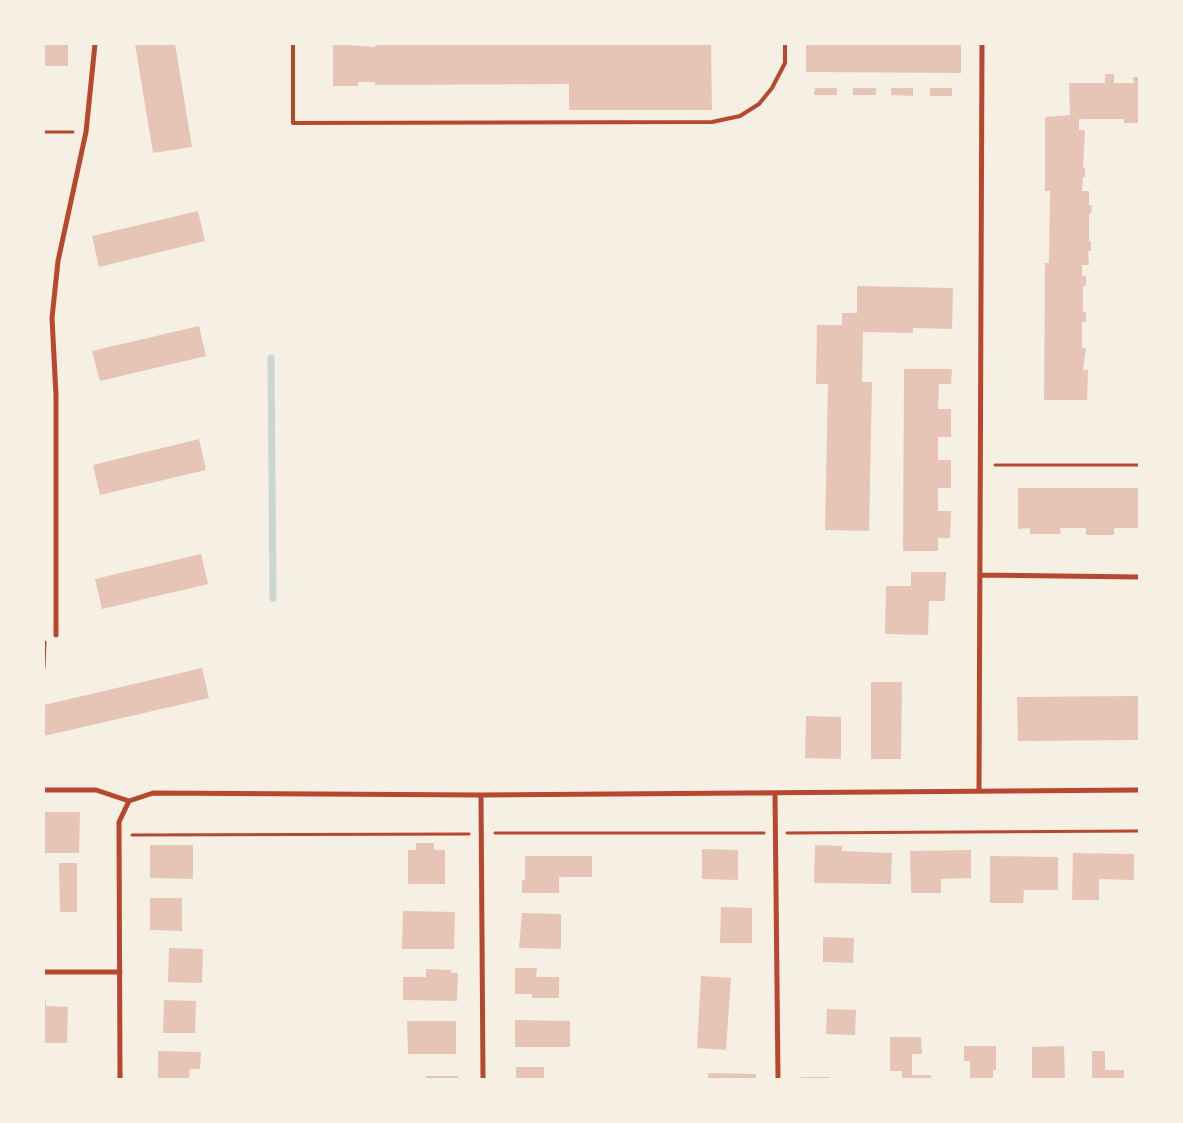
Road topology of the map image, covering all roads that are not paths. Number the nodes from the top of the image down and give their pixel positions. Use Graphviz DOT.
graph roads {
  1 [pos="95,44"];
  2 [pos="293,44"];
  3 [pos="785,44"];
  4 [pos="982,44"];
  5 [pos="980,575"];
  6 [pos="1139,577"];
  7 [pos="56,635"];
  8 [pos="44,790"];
  9 [pos="979,790"];
  10 [pos="1139,790"];
  11 [pos="775,794"];
  12 [pos="481,795"];
  13 [pos="129,801"];
  14 [pos="44,972"];
  15 [pos="120,972"];
  16 [pos="120,1079"];
  17 [pos="483,1079"];
  18 [pos="778,1079"];
  1 -- 7 [label="street"];
  2 -- 3 [label="lane"];
  4 -- 5 [label="street"];
  5 -- 6 [label="street"];
  5 -- 9 [label="street"];
  8 -- 13 [label="street"];
  9 -- 10 [label="street"];
  9 -- 11 [label="street"];
  11 -- 12 [label="street"];
  11 -- 18 [label="street"];
  12 -- 13 [label="street"];
  12 -- 17 [label="street"];
  13 -- 15 [label="street"];
  14 -- 15 [label="street"];
  15 -- 16 [label="street"];
}
